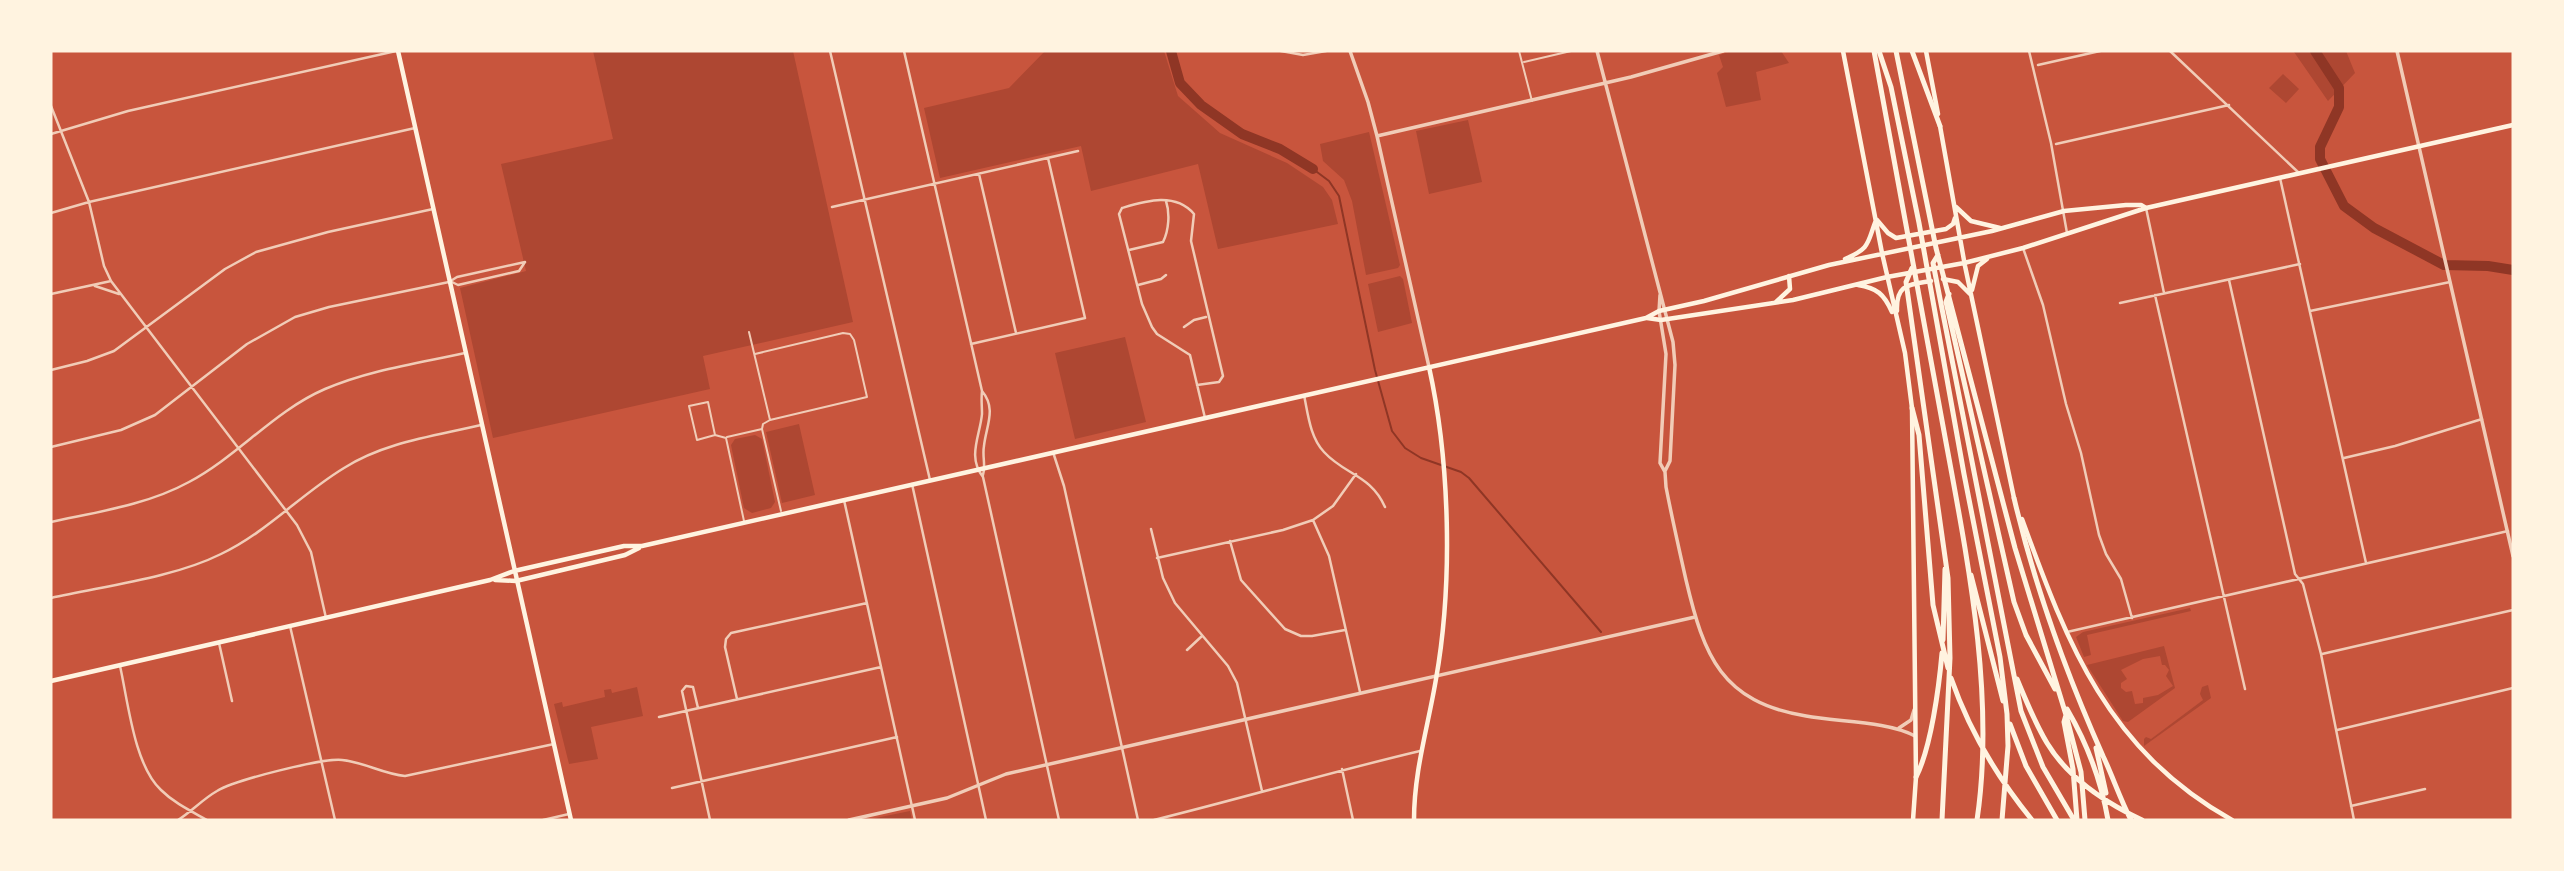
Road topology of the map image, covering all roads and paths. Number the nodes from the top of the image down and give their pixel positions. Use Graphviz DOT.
graph roads {
  1 [pos="397,51"];
  2 [pos="830,51"];
  3 [pos="904,51"];
  4 [pos="1281,51"];
  5 [pos="1326,51"];
  6 [pos="1350,51"];
  7 [pos="1520,51"];
  8 [pos="1571,51"];
  9 [pos="1597,51"];
  10 [pos="1723,51"];
  11 [pos="1843,51"];
  12 [pos="1874,51"];
  13 [pos="1879,51"];
  14 [pos="1896,51"];
  15 [pos="1912,51"];
  16 [pos="1926,51"];
  17 [pos="2029,51"];
  18 [pos="2100,51"];
  19 [pos="2170,51"];
  20 [pos="2398,51"];
  21 [pos="1522,63"];
  22 [pos="2038,65"];
  23 [pos="1605,83"];
  24 [pos="1532,100"];
  25 [pos="51,106"];
  26 [pos="2229,106"];
  27 [pos="2513,125"];
  28 [pos="1940,126"];
  29 [pos="415,128"];
  30 [pos="61,130"];
  31 [pos="51,134"];
  32 [pos="1377,136"];
  33 [pos="2056,144"];
  34 [pos="2419,146"];
  35 [pos="1078,151"];
  36 [pos="1048,158"];
  37 [pos="2299,173"];
  38 [pos="979,174"];
  39 [pos="2280,178"];
  40 [pos="934,183"];
  41 [pos="865,200"];
  42 [pos="1165,200"];
  43 [pos="89,202"];
  44 [pos="1955,206"];
  45 [pos="832,207"];
  46 [pos="2146,208"];
  47 [pos="433,209"];
  48 [pos="2064,211"];
  49 [pos="51,213"];
  50 [pos="1876,219"];
  51 [pos="2001,228"];
  52 [pos="2067,233"];
  53 [pos="1960,237"];
  54 [pos="2023,248"];
  55 [pos="1129,250"];
  56 [pos="1882,253"];
  57 [pos="2000,254"];
  58 [pos="1938,255"];
  59 [pos="1965,263"];
  60 [pos="2300,264"];
  61 [pos="1829,265"];
  62 [pos="1912,268"];
  63 [pos="1166,275"];
  64 [pos="1789,276"];
  65 [pos="1887,277"];
  66 [pos="2229,279"];
  67 [pos="111,281"];
  68 [pos="449,282"];
  69 [pos="2450,282"];
  70 [pos="1853,284"];
  71 [pos="92,285"];
  72 [pos="1138,285"];
  73 [pos="2164,293"];
  74 [pos="118,294"];
  75 [pos="1950,294"];
  76 [pos="51,295"];
  77 [pos="1660,295"];
  78 [pos="1936,295"];
  79 [pos="1971,295"];
  80 [pos="2155,295"];
  81 [pos="1775,303"];
  82 [pos="2120,303"];
  83 [pos="1666,309"];
  84 [pos="1659,311"];
  85 [pos="2310,311"];
  86 [pos="1895,315"];
  87 [pos="1208,317"];
  88 [pos="1646,318"];
  89 [pos="1668,319"];
  90 [pos="1661,320"];
  91 [pos="1898,326"];
  92 [pos="1184,327"];
  93 [pos="144,328"];
  94 [pos="749,332"];
  95 [pos="1016,333"];
  96 [pos="971,344"];
  97 [pos="465,353"];
  98 [pos="755,354"];
  99 [pos="1429,367"];
  100 [pos="51,370"];
  101 [pos="1197,385"];
  102 [pos="191,387"];
  103 [pos="982,391"];
  104 [pos="1304,395"];
  105 [pos="990,407"];
  106 [pos="982,408"];
  107 [pos="1912,408"];
  108 [pos="1205,418"];
  109 [pos="2482,419"];
  110 [pos="770,420"];
  111 [pos="481,425"];
  112 [pos="762,429"];
  113 [pos="979,431"];
  114 [pos="986,433"];
  115 [pos="715,435"];
  116 [pos="726,438"];
  117 [pos="51,447"];
  118 [pos="238,448"];
  119 [pos="1053,452"];
  120 [pos="2344,458"];
  121 [pos="985,468"];
  122 [pos="977,469"];
  123 [pos="1665,472"];
  124 [pos="1356,474"];
  125 [pos="983,477"];
  126 [pos="930,480"];
  127 [pos="912,484"];
  128 [pos="2014,498"];
  129 [pos="845,500"];
  130 [pos="1385,508"];
  131 [pos="286,511"];
  132 [pos="782,514"];
  133 [pos="1313,520"];
  134 [pos="51,522"];
  135 [pos="745,522"];
  136 [pos="1151,529"];
  137 [pos="2508,531"];
  138 [pos="1230,541"];
  139 [pos="642,546"];
  140 [pos="1945,552"];
  141 [pos="2513,556"];
  142 [pos="1157,558"];
  143 [pos="2366,563"];
  144 [pos="1968,565"];
  145 [pos="514,571"];
  146 [pos="2299,579"];
  147 [pos="491,580"];
  148 [pos="516,581"];
  149 [pos="2225,596"];
  150 [pos="51,598"];
  151 [pos="867,603"];
  152 [pos="2513,610"];
  153 [pos="1695,617"];
  154 [pos="326,618"];
  155 [pos="2132,618"];
  156 [pos="290,626"];
  157 [pos="1346,630"];
  158 [pos="2065,633"];
  159 [pos="1202,636"];
  160 [pos="219,643"];
  161 [pos="1186,650"];
  162 [pos="2320,654"];
  163 [pos="120,666"];
  164 [pos="882,667"];
  165 [pos="2011,667"];
  166 [pos="1437,677"];
  167 [pos="51,681"];
  168 [pos="2245,688"];
  169 [pos="2513,688"];
  170 [pos="1360,695"];
  171 [pos="737,699"];
  172 [pos="232,701"];
  173 [pos="698,708"];
  174 [pos="1914,710"];
  175 [pos="686,711"];
  176 [pos="2066,715"];
  177 [pos="659,717"];
  178 [pos="1246,720"];
  179 [pos="1899,728"];
  180 [pos="2337,730"];
  181 [pos="1915,736"];
  182 [pos="2094,736"];
  183 [pos="897,737"];
  184 [pos="555,744"];
  185 [pos="1122,747"];
  186 [pos="1420,751"];
  187 [pos="322,763"];
  188 [pos="1047,764"];
  189 [pos="1342,769"];
  190 [pos="1916,777"];
  191 [pos="701,781"];
  192 [pos="979,785"];
  193 [pos="672,788"];
  194 [pos="2425,789"];
  195 [pos="1262,791"];
  196 [pos="913,806"];
  197 [pos="2351,806"];
  198 [pos="191,811"];
  199 [pos="570,817"];
  200 [pos="2055,817"];
  201 [pos="178,820"];
  202 [pos="207,820"];
  203 [pos="335,820"];
  204 [pos="543,820"];
  205 [pos="710,820"];
  206 [pos="849,820"];
  207 [pos="915,820"];
  208 [pos="986,820"];
  209 [pos="1059,820"];
  210 [pos="1138,820"];
  211 [pos="1154,820"];
  212 [pos="1353,820"];
  213 [pos="1414,820"];
  214 [pos="1913,820"];
  215 [pos="1942,820"];
  216 [pos="1977,820"];
  217 [pos="2003,820"];
  218 [pos="2032,820"];
  219 [pos="2076,820"];
  220 [pos="2085,820"];
  221 [pos="2108,820"];
  222 [pos="2131,820"];
  223 [pos="2142,820"];
  224 [pos="2232,820"];
  225 [pos="2354,820"];
  1 -- 29 [label="main road"];
  1 -- 30 [label="street"];
  2 -- 41 [label="street"];
  3 -- 40 [label="street"];
  4 -- 5 [label="street"];
  6 -- 32 [label="street"];
  7 -- 21 [label="lane"];
  8 -- 21 [label="lane"];
  9 -- 23 [label="street"];
  10 -- 23 [label="street"];
  11 -- 50 [label="main road"];
  12 -- 62 [label="highway"];
  13 -- 78 [label="highway"];
  14 -- 58 [label="highway"];
  15 -- 28 [label="highway"];
  16 -- 28 [label="main road"];
  17 -- 48 [label="street"];
  18 -- 22 [label="street"];
  19 -- 26 [label="street"];
  20 -- 34 [label="street"];
  21 -- 24 [label="lane"];
  23 -- 24 [label="street"];
  23 -- 77 [label="street"];
  24 -- 32 [label="street"];
  25 -- 30 [label="street"];
  26 -- 33 [label="street"];
  26 -- 37 [label="street"];
  27 -- 34 [label="main road"];
  28 -- 44 [label="main road"];
  29 -- 43 [label="street"];
  29 -- 47 [label="main road"];
  30 -- 31 [label="street"];
  30 -- 43 [label="street"];
  32 -- 99 [label="street"];
  34 -- 37 [label="main road"];
  34 -- 69 [label="street"];
  35 -- 36 [label="street"];
  36 -- 38 [label="street"];
  36 -- 95 [label="street"];
  37 -- 39 [label="main road"];
  38 -- 40 [label="street"];
  38 -- 95 [label="street"];
  39 -- 46 [label="main road"];
  39 -- 60 [label="street"];
  40 -- 41 [label="street"];
  40 -- 96 [label="street"];
  41 -- 45 [label="street"];
  41 -- 126 [label="street"];
  42 -- 55 [label="street"];
  42 -- 55 [label="street"];
  42 -- 87 [label="street"];
  43 -- 49 [label="street"];
  43 -- 67 [label="street"];
  44 -- 50 [label="main road"];
  44 -- 51 [label="main road"];
  44 -- 53 [label="main road"];
  46 -- 48 [label="main road"];
  46 -- 52 [label="main road"];
  46 -- 73 [label="street"];
  47 -- 68 [label="main road"];
  47 -- 93 [label="street"];
  48 -- 51 [label="main road"];
  48 -- 52 [label="street"];
  50 -- 56 [label="main road"];
  50 -- 61 [label="main road"];
  51 -- 53 [label="main road"];
  52 -- 54 [label="main road"];
  53 -- 56 [label="main road"];
  53 -- 59 [label="main road"];
  54 -- 57 [label="main road"];
  54 -- 155 [label="street"];
  55 -- 72 [label="street"];
  56 -- 61 [label="main road"];
  56 -- 65 [label="main road"];
  57 -- 59 [label="main road"];
  57 -- 79 [label="main road"];
  58 -- 75 [label="highway"];
  58 -- 78 [label="highway"];
  59 -- 65 [label="main road"];
  59 -- 79 [label="main road"];
  60 -- 66 [label="street"];
  60 -- 85 [label="street"];
  61 -- 64 [label="main road"];
  62 -- 140 [label="highway"];
  62 -- 144 [label="highway"];
  63 -- 72 [label="street"];
  64 -- 81 [label="main road"];
  64 -- 83 [label="main road"];
  65 -- 70 [label="main road"];
  65 -- 86 [label="main road"];
  66 -- 73 [label="street"];
  66 -- 146 [label="street"];
  67 -- 71 [label="street"];
  67 -- 74 [label="street"];
  68 -- 68 [label="street"];
  68 -- 97 [label="main road"];
  68 -- 102 [label="street"];
  69 -- 85 [label="street"];
  69 -- 109 [label="street"];
  70 -- 81 [label="main road"];
  70 -- 86 [label="main road"];
  71 -- 74 [label="street"];
  71 -- 76 [label="street"];
  72 -- 101 [label="street"];
  73 -- 80 [label="street"];
  74 -- 93 [label="street"];
  75 -- 176 [label="highway"];
  75 -- 221 [label="highway"];
  77 -- 83 [label="street"];
  77 -- 84 [label="street"];
  78 -- 165 [label="highway"];
  78 -- 217 [label="highway"];
  79 -- 91 [label="main road"];
  79 -- 128 [label="main road"];
  80 -- 82 [label="street"];
  80 -- 149 [label="street"];
  81 -- 89 [label="main road"];
  83 -- 84 [label="main road"];
  83 -- 89 [label="street"];
  84 -- 88 [label="main road"];
  84 -- 90 [label="street"];
  85 -- 120 [label="street"];
  86 -- 91 [label="main road"];
  87 -- 92 [label="street"];
  87 -- 101 [label="street"];
  88 -- 90 [label="main road"];
  88 -- 99 [label="main road"];
  89 -- 90 [label="main road"];
  89 -- 123 [label="street"];
  90 -- 123 [label="street"];
  91 -- 107 [label="main road"];
  93 -- 100 [label="street"];
  93 -- 102 [label="street"];
  94 -- 98 [label="lane"];
  95 -- 96 [label="street"];
  96 -- 103 [label="street"];
  97 -- 111 [label="main road"];
  97 -- 118 [label="street"];
  98 -- 110 [label="lane"];
  98 -- 110 [label="lane"];
  99 -- 104 [label="main road"];
  99 -- 166 [label="main road"];
  101 -- 108 [label="street"];
  102 -- 117 [label="street"];
  102 -- 118 [label="street"];
  103 -- 105 [label="street"];
  103 -- 106 [label="street"];
  104 -- 108 [label="main road"];
  104 -- 124 [label="street"];
  105 -- 106 [label="street"];
  105 -- 114 [label="street"];
  106 -- 113 [label="street"];
  107 -- 174 [label="main road"];
  107 -- 218 [label="highway"];
  108 -- 119 [label="main road"];
  109 -- 120 [label="street"];
  109 -- 137 [label="street"];
  110 -- 112 [label="lane"];
  111 -- 131 [label="street"];
  111 -- 145 [label="main road"];
  112 -- 116 [label="lane"];
  112 -- 132 [label="lane"];
  113 -- 114 [label="street"];
  113 -- 122 [label="street"];
  114 -- 121 [label="street"];
  115 -- 115 [label="lane"];
  115 -- 116 [label="lane"];
  116 -- 135 [label="lane"];
  118 -- 131 [label="street"];
  118 -- 134 [label="street"];
  119 -- 121 [label="main road"];
  119 -- 185 [label="street"];
  120 -- 143 [label="street"];
  121 -- 122 [label="main road"];
  121 -- 125 [label="street"];
  122 -- 125 [label="street"];
  122 -- 126 [label="main road"];
  123 -- 153 [label="street"];
  124 -- 130 [label="street"];
  124 -- 133 [label="street"];
  125 -- 188 [label="street"];
  126 -- 127 [label="main road"];
  127 -- 129 [label="main road"];
  127 -- 192 [label="street"];
  128 -- 158 [label="main road"];
  128 -- 182 [label="highway"];
  129 -- 132 [label="main road"];
  129 -- 151 [label="street"];
  131 -- 150 [label="street"];
  131 -- 154 [label="street"];
  132 -- 135 [label="main road"];
  133 -- 138 [label="street"];
  133 -- 157 [label="street"];
  135 -- 139 [label="main road"];
  136 -- 142 [label="street"];
  137 -- 141 [label="street"];
  137 -- 143 [label="street"];
  138 -- 142 [label="street"];
  138 -- 157 [label="street"];
  139 -- 145 [label="main road"];
  139 -- 148 [label="main road"];
  140 -- 190 [label="highway"];
  140 -- 215 [label="highway"];
  142 -- 159 [label="street"];
  143 -- 146 [label="street"];
  144 -- 200 [label="highway"];
  144 -- 216 [label="highway"];
  145 -- 147 [label="main road"];
  145 -- 148 [label="main road"];
  146 -- 149 [label="street"];
  146 -- 162 [label="street"];
  147 -- 148 [label="main road"];
  147 -- 154 [label="main road"];
  148 -- 184 [label="main road"];
  149 -- 155 [label="street"];
  149 -- 168 [label="street"];
  151 -- 164 [label="street"];
  151 -- 171 [label="street"];
  152 -- 162 [label="street"];
  153 -- 166 [label="street"];
  153 -- 179 [label="street"];
  154 -- 156 [label="main road"];
  155 -- 158 [label="street"];
  156 -- 160 [label="main road"];
  156 -- 187 [label="street"];
  157 -- 170 [label="street"];
  158 -- 224 [label="main road"];
  159 -- 161 [label="street"];
  159 -- 178 [label="street"];
  160 -- 163 [label="main road"];
  160 -- 172 [label="street"];
  162 -- 180 [label="street"];
  163 -- 167 [label="main road"];
  163 -- 198 [label="street"];
  164 -- 171 [label="street"];
  164 -- 183 [label="street"];
  165 -- 219 [label="highway"];
  165 -- 223 [label="highway"];
  166 -- 170 [label="street"];
  166 -- 186 [label="main road"];
  169 -- 180 [label="street"];
  170 -- 178 [label="street"];
  171 -- 173 [label="street"];
  173 -- 175 [label="street"];
  173 -- 175 [label="street"];
  174 -- 179 [label="street"];
  174 -- 181 [label="main road"];
  175 -- 177 [label="street"];
  175 -- 191 [label="street"];
  176 -- 219 [label="highway"];
  176 -- 220 [label="highway"];
  178 -- 185 [label="street"];
  178 -- 195 [label="street"];
  179 -- 181 [label="street"];
  180 -- 197 [label="street"];
  181 -- 190 [label="main road"];
  182 -- 221 [label="highway"];
  182 -- 222 [label="highway"];
  183 -- 191 [label="street"];
  183 -- 196 [label="street"];
  184 -- 187 [label="street"];
  184 -- 199 [label="main road"];
  185 -- 188 [label="street"];
  185 -- 210 [label="street"];
  186 -- 189 [label="street"];
  186 -- 213 [label="main road"];
  187 -- 198 [label="street"];
  187 -- 203 [label="street"];
  188 -- 192 [label="street"];
  188 -- 209 [label="street"];
  189 -- 195 [label="street"];
  189 -- 212 [label="street"];
  190 -- 214 [label="main road"];
  191 -- 193 [label="street"];
  191 -- 205 [label="street"];
  192 -- 196 [label="street"];
  192 -- 208 [label="street"];
  194 -- 197 [label="street"];
  195 -- 211 [label="street"];
  196 -- 206 [label="street"];
  196 -- 207 [label="street"];
  197 -- 225 [label="street"];
  198 -- 201 [label="street"];
  198 -- 202 [label="street"];
  199 -- 204 [label="street"];
}
